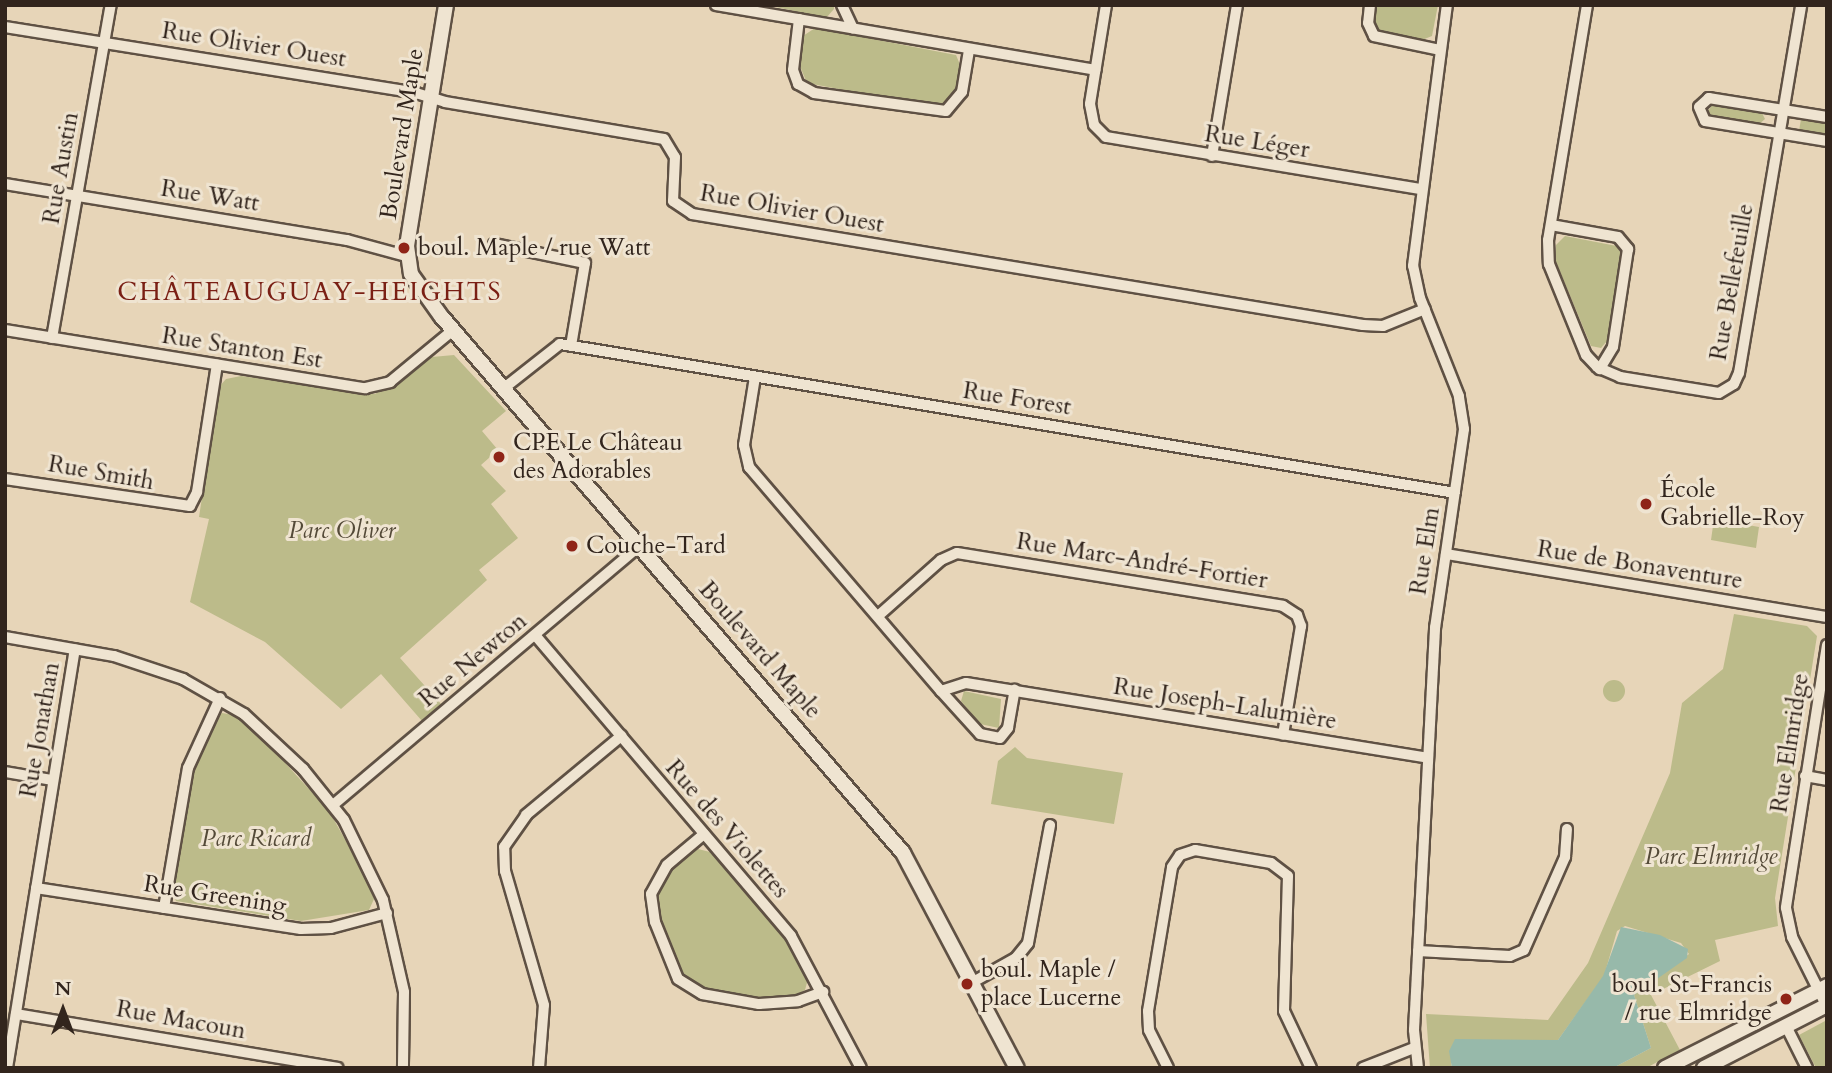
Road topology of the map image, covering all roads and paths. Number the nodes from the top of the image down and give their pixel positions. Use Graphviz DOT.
graph roads {
  1 [pos="111,5"];
  2 [pos="446,5"];
  3 [pos="716,5"];
  4 [pos="842,5"];
  5 [pos="1106,5"];
  6 [pos="1237,5"];
  7 [pos="1370,5"];
  8 [pos="1447,5"];
  9 [pos="1587,5"];
  10 [pos="1801,5"];
  11 [pos="799,19"];
  12 [pos="5,27"];
  13 [pos="853,29"];
  14 [pos="105,42"];
  15 [pos="969,50"];
  16 [pos="1440,50"];
  17 [pos="1095,70"];
  18 [pos="430,97"];
  19 [pos="1783,110"];
  20 [pos="1827,117"];
  21 [pos="1779,133"];
  22 [pos="1827,141"];
  23 [pos="1212,156"];
  24 [pos="5,184"];
  25 [pos="1420,189"];
  26 [pos="77,196"];
  27 [pos="1551,225"];
  28 [pos="494,244"];
  29 [pos="406,256"];
  30 [pos="1425,309"];
  31 [pos="5,330"];
  32 [pos="453,330"];
  33 [pos="52,338"];
  34 [pos="571,346"];
  35 [pos="217,365"];
  36 [pos="1600,369"];
  37 [pos="755,377"];
  38 [pos="504,388"];
  39 [pos="5,478"];
  40 [pos="1455,493"];
  41 [pos="640,546"];
  42 [pos="1446,554"];
  43 [pos="878,616"];
  44 [pos="1827,617"];
  45 [pos="535,635"];
  46 [pos="5,637"];
  47 [pos="1827,645"];
  48 [pos="75,649"];
  49 [pos="1826,658"];
  50 [pos="1015,690"];
  51 [pos="941,691"];
  52 [pos="220,698"];
  53 [pos="1283,735"];
  54 [pos="621,736"];
  55 [pos="1427,758"];
  56 [pos="5,772"];
  57 [pos="1805,776"];
  58 [pos="52,780"];
  59 [pos="1827,780"];
  60 [pos="333,805"];
  61 [pos="1050,825"];
  62 [pos="1567,828"];
  63 [pos="704,834"];
  64 [pos="36,888"];
  65 [pos="164,908"];
  66 [pos="387,913"];
  67 [pos="1418,951"];
  68 [pos="973,982"];
  69 [pos="1823,988"];
  70 [pos="823,992"];
  71 [pos="1827,1006"];
  72 [pos="16,1014"];
  73 [pos="1786,1026"];
  74 [pos="1414,1048"];
  75 [pos="7,1068"];
  76 [pos="338,1068"];
  77 [pos="403,1068"];
  78 [pos="539,1068"];
  79 [pos="861,1068"];
  80 [pos="1017,1068"];
  81 [pos="1168,1068"];
  82 [pos="1311,1068"];
  83 [pos="1363,1068"];
  84 [pos="1418,1068"];
  85 [pos="1665,1068"];
  86 [pos="1704,1068"];
  87 [pos="1807,1068"];
  1 -- 14 [label="street, Rue Austin"];
  2 -- 18 [label="street, Boulevard Maple"];
  3 -- 11 [label="street"];
  4 -- 13 [label="street"];
  5 -- 17 [label="street"];
  6 -- 23 [label="street"];
  7 -- 16 [label="street"];
  8 -- 16 [label="street, Rue Elm"];
  9 -- 27 [label="street"];
  10 -- 19 [label="street, Rue Bellefeuille"];
  11 -- 13 [label="street"];
  11 -- 15 [label="street"];
  12 -- 14 [label="street, Rue Olivier Ouest"];
  13 -- 15 [label="street"];
  14 -- 18 [label="street, Rue Olivier Ouest"];
  14 -- 26 [label="street, Rue Austin"];
  15 -- 17 [label="street"];
  16 -- 25 [label="street, Rue Elm"];
  17 -- 23 [label="street, Rue Léger"];
  18 -- 29 [label="street, Boulevard Maple"];
  18 -- 30 [label="street, Rue Olivier Ouest"];
  19 -- 20 [label="street"];
  19 -- 21 [label="street, Rue Bellefeuille"];
  19 -- 21 [label="street"];
  21 -- 22 [label="street"];
  21 -- 36 [label="street, Rue Bellefeuille"];
  23 -- 25 [label="street, Rue Léger"];
  24 -- 26 [label="street, Rue Watt"];
  25 -- 30 [label="street, Rue Elm"];
  26 -- 29 [label="street, Rue Watt"];
  26 -- 33 [label="street, Rue Austin"];
  27 -- 36 [label="street"];
  27 -- 36 [label="street"];
  28 -- 34 [label="street"];
  29 -- 32 [label="street, Boulevard Maple"];
  30 -- 40 [label="street, Rue Elm"];
  31 -- 33 [label="street, Rue Stanton Est"];
  32 -- 35 [label="street, Rue Stanton Est"];
  32 -- 38 [label="street, Boulevard Maple"];
  33 -- 35 [label="street, Rue Stanton Est"];
  34 -- 37 [label="street, Rue Forest"];
  34 -- 38 [label="street"];
  35 -- 39 [label="street, Rue Smith"];
  37 -- 40 [label="street, Rue Forest"];
  37 -- 43 [label="street"];
  38 -- 41 [label="street, Boulevard Maple"];
  40 -- 42 [label="street, Rue Elm"];
  41 -- 45 [label="street, Rue Newton"];
  41 -- 68 [label="street, Boulevard Maple"];
  42 -- 44 [label="street, Rue de Bonaventure"];
  42 -- 55 [label="street, Rue Elm"];
  43 -- 51 [label="street"];
  43 -- 53 [label="street, Rue Marc-André-Fortier"];
  45 -- 54 [label="street, Rue des Violettes"];
  45 -- 60 [label="street, Rue Newton"];
  46 -- 48 [label="street"];
  47 -- 49 [label="street, Rue Elmridge"];
  48 -- 52 [label="street"];
  48 -- 58 [label="street, Rue Jonathan"];
  49 -- 57 [label="street, Rue Elmridge"];
  50 -- 51 [label="street, Rue Joseph-Lalumière"];
  50 -- 51 [label="street"];
  50 -- 53 [label="street, Rue Joseph-Lalumière"];
  52 -- 60 [label="street"];
  52 -- 65 [label="street"];
  53 -- 55 [label="street, Rue Joseph-Lalumière"];
  54 -- 63 [label="street, Rue des Violettes"];
  54 -- 78 [label="street"];
  55 -- 67 [label="street, Rue Elm"];
  56 -- 58 [label="street"];
  57 -- 59 [label="street"];
  57 -- 69 [label="street, Rue Elmridge"];
  58 -- 64 [label="street, Rue Jonathan"];
  60 -- 66 [label="street"];
  61 -- 68 [label="street"];
  62 -- 67 [label="street"];
  63 -- 70 [label="street, Rue des Violettes"];
  63 -- 70 [label="street"];
  64 -- 65 [label="street, Rue Greening"];
  64 -- 72 [label="street, Rue Jonathan"];
  65 -- 66 [label="street, Rue Greening"];
  66 -- 77 [label="street"];
  67 -- 74 [label="street, Rue Elm"];
  68 -- 80 [label="street, Boulevard Maple"];
  69 -- 71 [label="street, Rue Elmridge"];
  69 -- 85 [label="street"];
  70 -- 79 [label="street, Rue des Violettes"];
  71 -- 73 [label="street"];
  72 -- 75 [label="street, Rue Jonathan"];
  72 -- 76 [label="street, Rue Macoun"];
  73 -- 86 [label="street"];
  73 -- 87 [label="street"];
  74 -- 83 [label="street"];
  74 -- 84 [label="street, Rue Elm"];
  81 -- 82 [label="street"];
}
